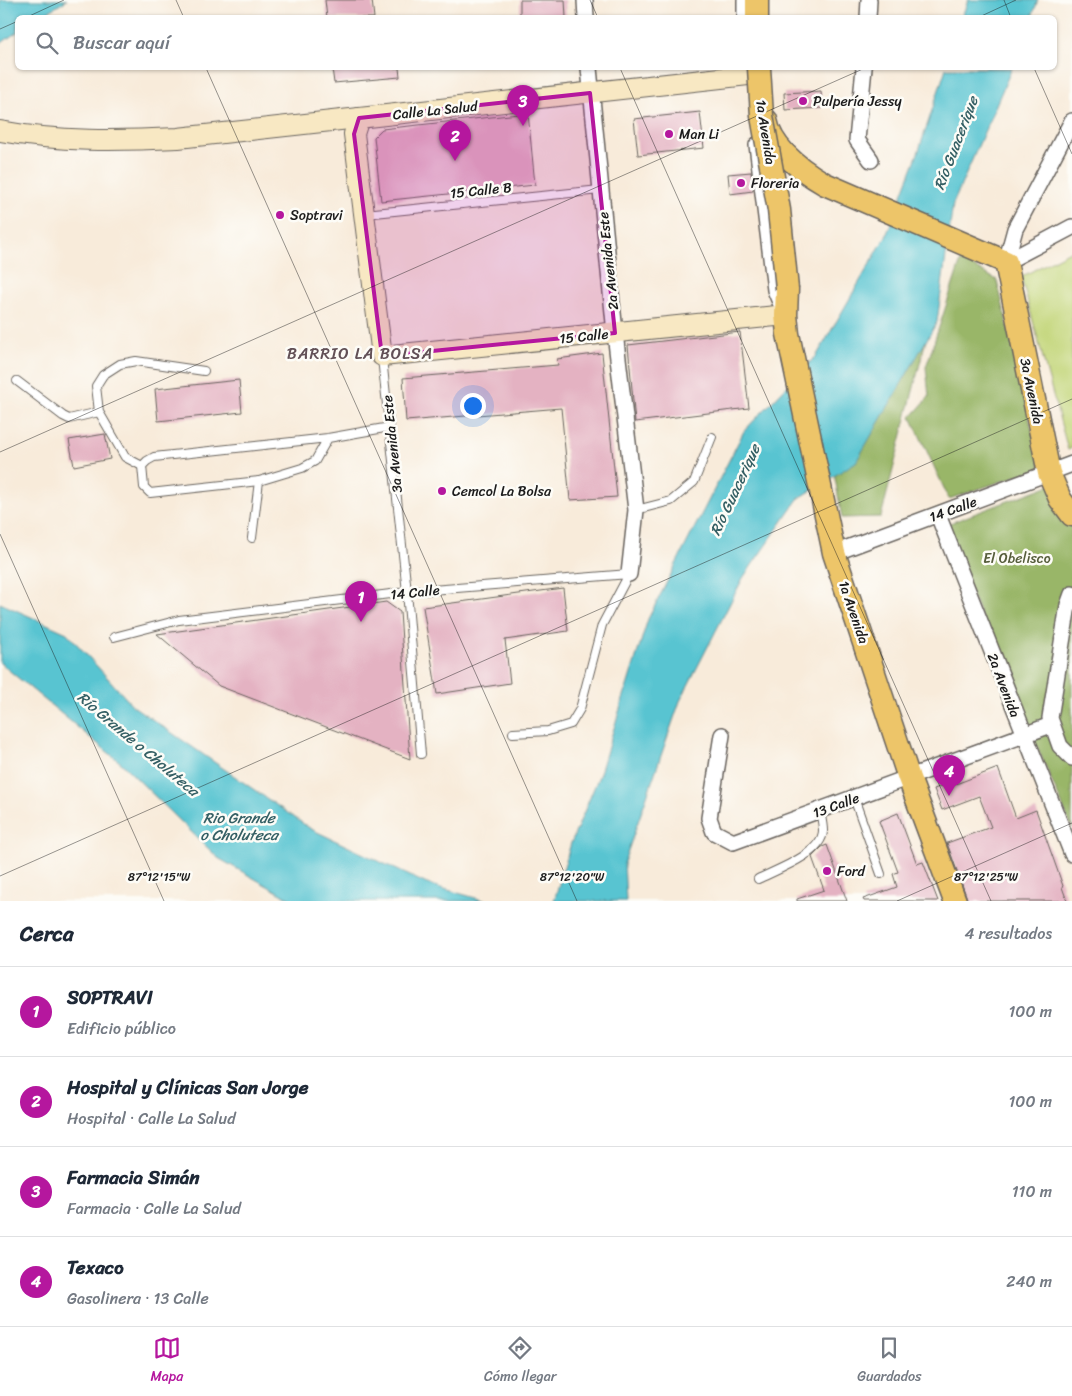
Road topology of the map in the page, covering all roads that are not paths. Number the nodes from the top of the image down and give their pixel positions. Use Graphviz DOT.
graph roads {
  1 [pos="585,0"];
  2 [pos="745,0"];
  3 [pos="757,0"];
  4 [pos="766,0"];
  5 [pos="869,0"];
  6 [pos="586,15"];
  7 [pos="745,15"];
  8 [pos="757,15"];
  9 [pos="766,15"];
  10 [pos="868,15"];
  11 [pos="589,70"];
  12 [pos="749,70"];
  13 [pos="756,70"];
  14 [pos="756,70"];
  15 [pos="757,70"];
  16 [pos="864,70"];
  17 [pos="590,93"];
  18 [pos="1072,121"];
  19 [pos="352,124"];
  20 [pos="0,131"];
  21 [pos="870,160"];
  22 [pos="600,190"];
  23 [pos="363,214"];
  24 [pos="1072,227"];
  25 [pos="1006,262"];
  26 [pos="787,324"];
  27 [pos="615,333"];
  28 [pos="382,356"];
  29 [pos="204,372"];
  30 [pos="17,380"];
  31 [pos="99,412"];
  32 [pos="390,427"];
  33 [pos="712,437"];
  34 [pos="328,438"];
  35 [pos="1072,464"];
  36 [pos="142,466"];
  37 [pos="1049,473"];
  38 [pos="259,481"];
  39 [pos="636,510"];
  40 [pos="938,515"];
  41 [pos="1072,515"];
  42 [pos="252,538"];
  43 [pos="831,544"];
  44 [pos="629,574"];
  45 [pos="407,592"];
  46 [pos="1072,594"];
  47 [pos="114,637"];
  48 [pos="1051,725"];
  49 [pos="513,733"];
  50 [pos="722,735"];
  51 [pos="1024,735"];
  52 [pos="421,754"];
  53 [pos="1072,758"];
  54 [pos="909,778"];
  55 [pos="854,798"];
  56 [pos="820,811"];
  57 [pos="1072,854"];
  58 [pos="882,874"];
  59 [pos="758,879"];
  60 [pos="954,901"];
  1 -- 6 [label="street"];
  2 -- 7 [label="street"];
  3 -- 8 [label="main road"];
  4 -- 9 [label="main road"];
  5 -- 10 [label="street"];
  11 -- 17 [label="street, 2a Avenida Este"];
  12 -- 17 [label="main road, Calle La Salud"];
  13 -- 26 [label="main road, 1a Avenida, bridge"];
  14 -- 26 [label="street, 1a Avenida"];
  15 -- 25 [label="main road"];
  16 -- 21 [label="street"];
  17 -- 19 [label="main road, Calle La Salud"];
  17 -- 22 [label="street, 2a Avenida Este"];
  18 -- 25 [label="street, 3a Avenida"];
  19 -- 20 [label="main road, Calle La Salud"];
  19 -- 23 [label="main road, 3a Avenida Este"];
  22 -- 23 [label="lane, 15 Calle B"];
  22 -- 27 [label="street, 2a Avenida Este"];
  23 -- 28 [label="main road, 3a Avenida Este"];
  24 -- 25 [label="street"];
  25 -- 37 [label="main road, 3a Avenida"];
  26 -- 27 [label="main road, 15 Calle"];
  26 -- 43 [label="main road, 1a Avenida"];
  27 -- 28 [label="main road, 15 Calle"];
  27 -- 39 [label="street, 2a Avenida Este"];
  28 -- 32 [label="lane, 3a Avenida Este"];
  29 -- 31 [label="lane"];
  30 -- 31 [label="lane"];
  31 -- 36 [label="lane"];
  32 -- 34 [label="lane"];
  32 -- 45 [label="lane, 3a Avenida Este"];
  33 -- 39 [label="lane"];
  34 -- 36 [label="lane"];
  34 -- 38 [label="lane"];
  35 -- 37 [label="street, 14 Calle"];
  36 -- 38 [label="lane"];
  37 -- 40 [label="street, 14 Calle"];
  37 -- 41 [label="main road, 3a Avenida"];
  38 -- 42 [label="lane"];
  39 -- 44 [label="street, 2a Avenida Este"];
  40 -- 43 [label="street, 14 Calle"];
  40 -- 51 [label="street, 2a Avenida"];
  43 -- 54 [label="main road, 1a Avenida"];
  44 -- 45 [label="lane, 14 Calle"];
  44 -- 49 [label="lane"];
  45 -- 47 [label="lane, 14 Calle"];
  45 -- 52 [label="lane, 3a Avenida Este"];
  46 -- 48 [label="street"];
  48 -- 51 [label="street, 13 Calle"];
  48 -- 53 [label="street"];
  50 -- 56 [label="street, 13 Calle"];
  51 -- 54 [label="street, 13 Calle"];
  51 -- 57 [label="street, 2a Avenida"];
  54 -- 55 [label="street, 13 Calle"];
  54 -- 60 [label="main road, 1a Avenida"];
  55 -- 56 [label="street, 13 Calle"];
  55 -- 58 [label="lane"];
  56 -- 59 [label="lane"];
}
